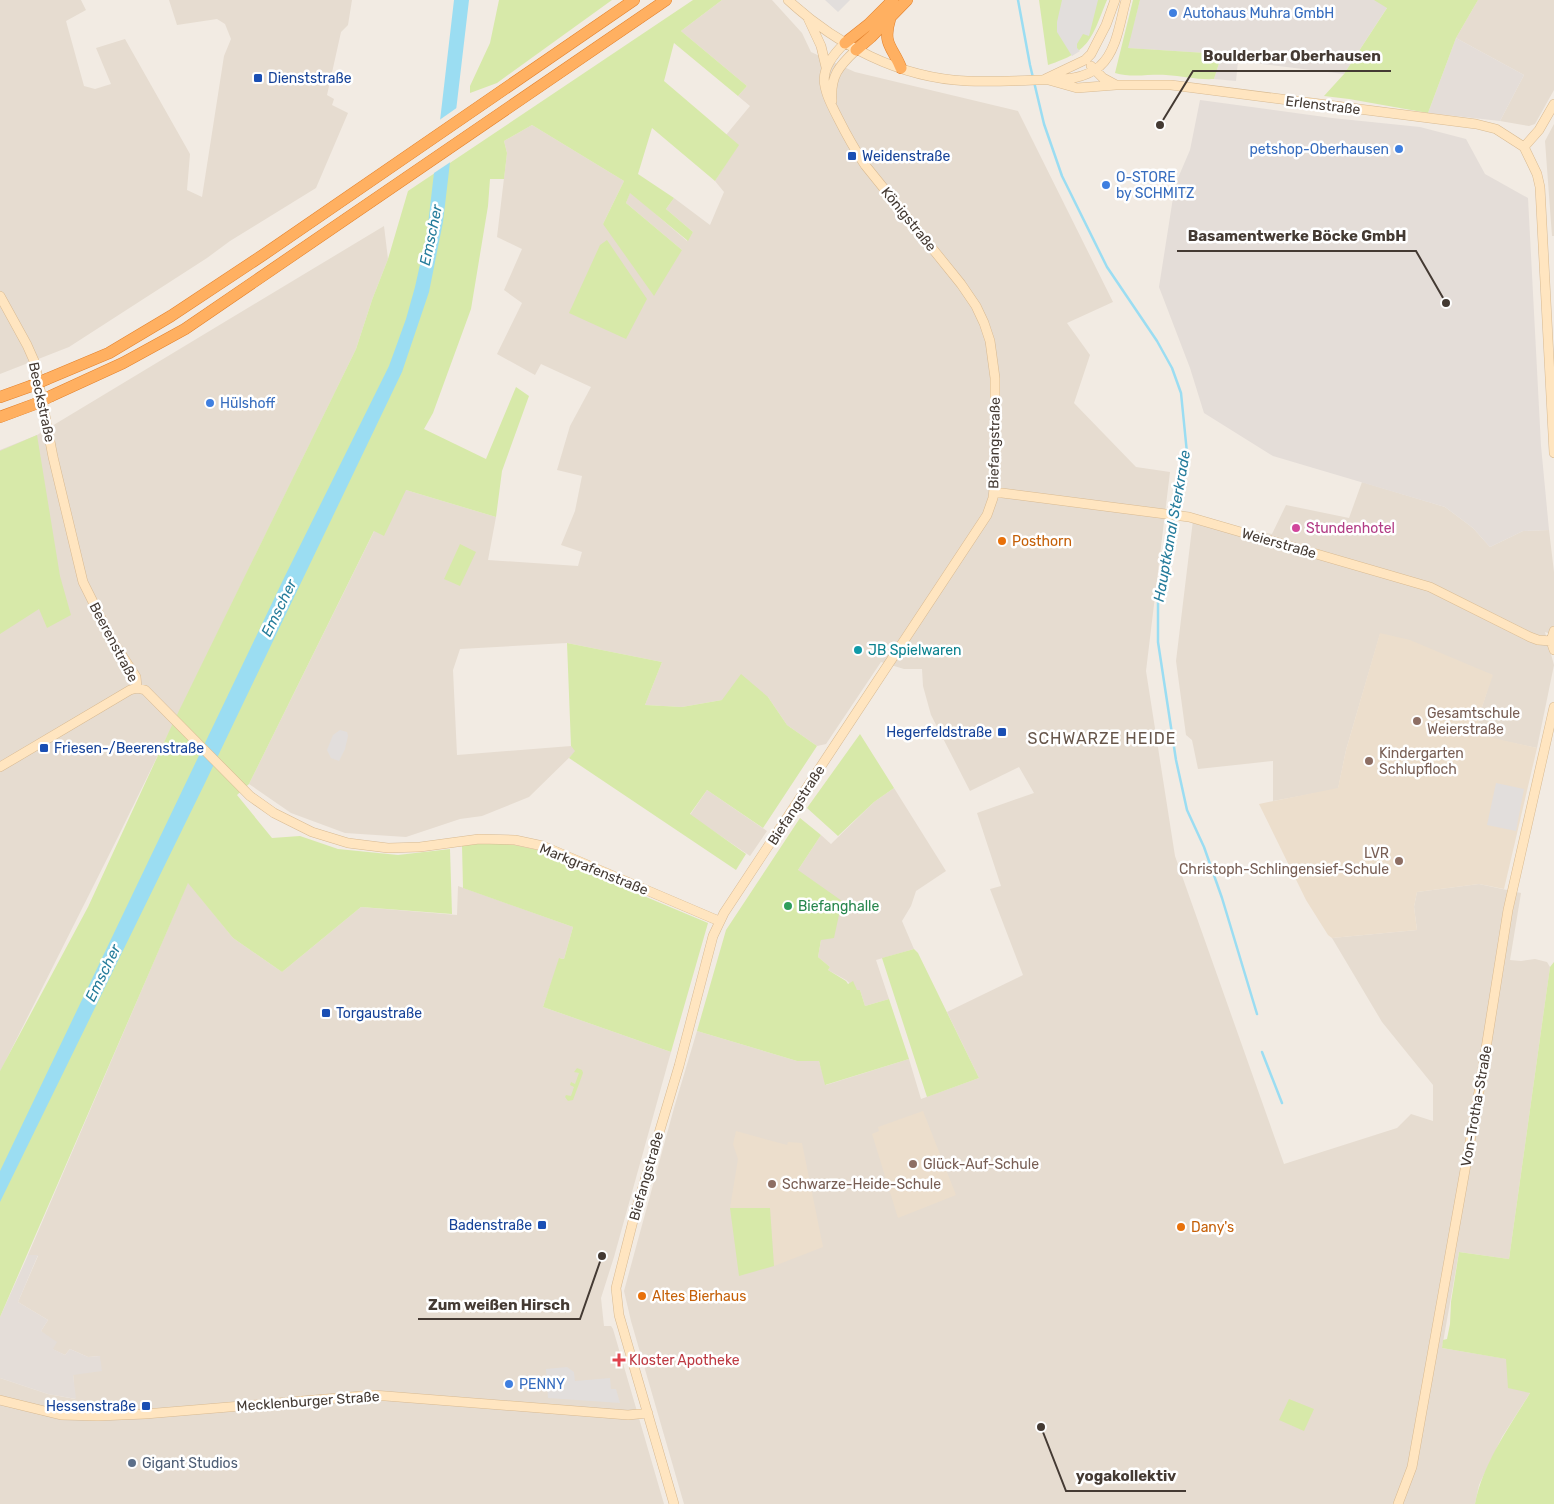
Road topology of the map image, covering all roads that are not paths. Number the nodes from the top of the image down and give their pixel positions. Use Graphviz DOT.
graph roads {
  1 [pos="634,0"];
  2 [pos="666,0"];
  3 [pos="788,0"];
  4 [pos="893,0"];
  5 [pos="907,0"];
  6 [pos="1115,0"];
  7 [pos="1126,0"];
  8 [pos="807,16"];
  9 [pos="891,17"];
  10 [pos="845,43"];
  11 [pos="856,50"];
  12 [pos="1085,60"];
  13 [pos="826,67"];
  14 [pos="901,68"];
  15 [pos="1094,70"];
  16 [pos="1045,80"];
  17 [pos="1116,85"];
  18 [pos="1554,104"];
  19 [pos="832,106"];
  20 [pos="1524,147"];
  21 [pos="0,296"];
  22 [pos="987,331"];
  23 [pos="0,397"];
  24 [pos="0,417"];
  25 [pos="1554,453"];
  26 [pos="53,456"];
  27 [pos="994,492"];
  28 [pos="1554,631"];
  29 [pos="1551,640"];
  30 [pos="1554,650"];
  31 [pos="137,688"];
  32 [pos="1554,707"];
  33 [pos="0,767"];
  34 [pos="289,822"];
  35 [pos="719,921"];
  36 [pos="0,1400"];
  37 [pos="648,1413"];
  38 [pos="674,1504"];
  39 [pos="1398,1504"];
  1 -- 23 [label="highway, bridge"];
  2 -- 24 [label="highway, bridge"];
  3 -- 8 [label="main road"];
  4 -- 10 [label="highway"];
  5 -- 9 [label="highway"];
  6 -- 12 [label="main road"];
  7 -- 15 [label="main road"];
  8 -- 10 [label="main road"];
  8 -- 13 [label="main road, Königstraße"];
  9 -- 11 [label="highway"];
  9 -- 14 [label="highway"];
  10 -- 11 [label="main road"];
  10 -- 13 [label="main road"];
  11 -- 14 [label="main road, Erlenstraße"];
  11 -- 19 [label="main road, Königstraße"];
  12 -- 15 [label="main road"];
  12 -- 16 [label="main road, Erlenstraße"];
  13 -- 19 [label="main road, Königstraße"];
  14 -- 16 [label="main road, Erlenstraße"];
  15 -- 16 [label="main road, Erlenstraße"];
  15 -- 17 [label="main road"];
  16 -- 17 [label="main road, Erlenstraße"];
  17 -- 20 [label="main road, Erlenstraße"];
  18 -- 20 [label="main road"];
  19 -- 22 [label="main road, Königstraße"];
  20 -- 25 [label="main road"];
  21 -- 26 [label="main road, Beeckstraße"];
  22 -- 27 [label="main road, Biefangstraße"];
  26 -- 31 [label="main road, Beerenstraße"];
  27 -- 29 [label="main road, Weierstraße"];
  27 -- 35 [label="main road, Biefangstraße"];
  28 -- 29 [label="main road"];
  29 -- 30 [label="main road"];
  31 -- 33 [label="main road"];
  31 -- 34 [label="main road, Beerenstraße"];
  32 -- 39 [label="main road, Von-Trotha-Straße"];
  34 -- 35 [label="main road, Markgrafenstraße"];
  35 -- 37 [label="main road, Biefangstraße"];
  36 -- 37 [label="main road, Mecklenburger Straße"];
  37 -- 38 [label="main road"];
}
